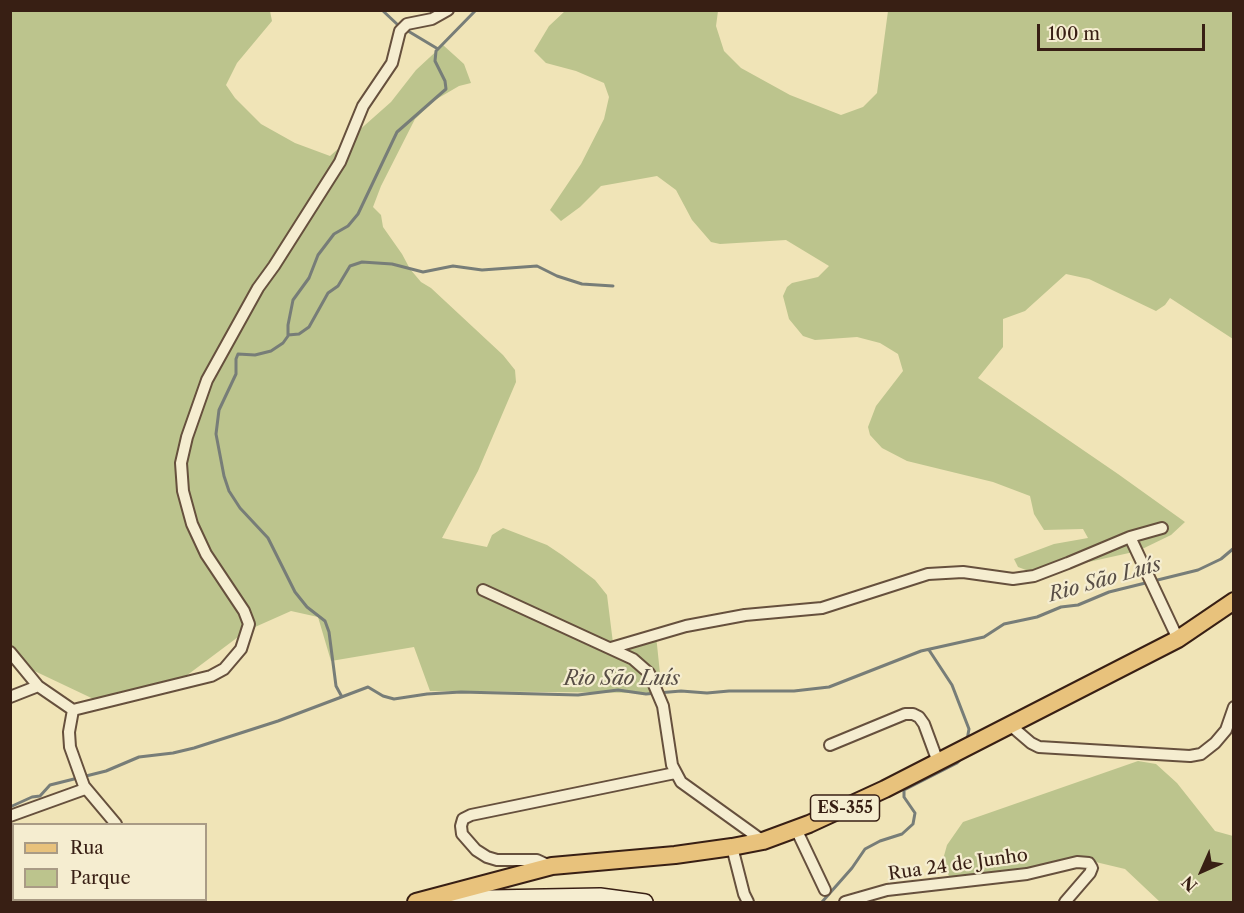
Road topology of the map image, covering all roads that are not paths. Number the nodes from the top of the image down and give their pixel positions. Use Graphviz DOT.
graph roads {
  1 [pos="448,10"];
  2 [pos="1162,528"];
  3 [pos="1130,537"];
  4 [pos="483,590"];
  5 [pos="1233,601"];
  6 [pos="1178,639"];
  7 [pos="611,648"];
  8 [pos="10,652"];
  9 [pos="38,687"];
  10 [pos="10,697"];
  11 [pos="1233,707"];
  12 [pos="73,710"];
  13 [pos="1010,725"];
  14 [pos="830,745"];
  15 [pos="938,762"];
  16 [pos="675,773"];
  17 [pos="84,787"];
  18 [pos="10,816"];
  19 [pos="114,823"];
  20 [pos="796,829"];
  21 [pos="763,841"];
  22 [pos="732,847"];
  23 [pos="552,866"];
  24 [pos="825,890"];
  25 [pos="439,896"];
  26 [pos="416,903"];
  27 [pos="645,903"];
  28 [pos="748,903"];
  29 [pos="845,903"];
  30 [pos="1065,903"];
  1 -- 12 [label="street"];
  2 -- 3 [label="street"];
  3 -- 6 [label="street"];
  3 -- 7 [label="street"];
  4 -- 7 [label="street"];
  5 -- 6 [label="main road, ES-355"];
  6 -- 13 [label="main road, ES-355"];
  7 -- 16 [label="street"];
  8 -- 9 [label="street"];
  9 -- 10 [label="street"];
  9 -- 12 [label="street"];
  11 -- 13 [label="street"];
  12 -- 17 [label="street"];
  13 -- 15 [label="main road, ES-355"];
  14 -- 15 [label="street"];
  15 -- 20 [label="main road, ES-355"];
  16 -- 21 [label="street"];
  16 -- 23 [label="street"];
  17 -- 18 [label="street"];
  17 -- 19 [label="street"];
  20 -- 21 [label="main road, ES-355"];
  20 -- 24 [label="street"];
  21 -- 22 [label="main road, ES-355"];
  22 -- 23 [label="main road, ES-355"];
  22 -- 28 [label="street"];
  23 -- 25 [label="main road, ES-355"];
  25 -- 26 [label="main road, ES-355"];
  25 -- 27 [label="street"];
  29 -- 30 [label="street, Rua 24 de Junho"];
}
